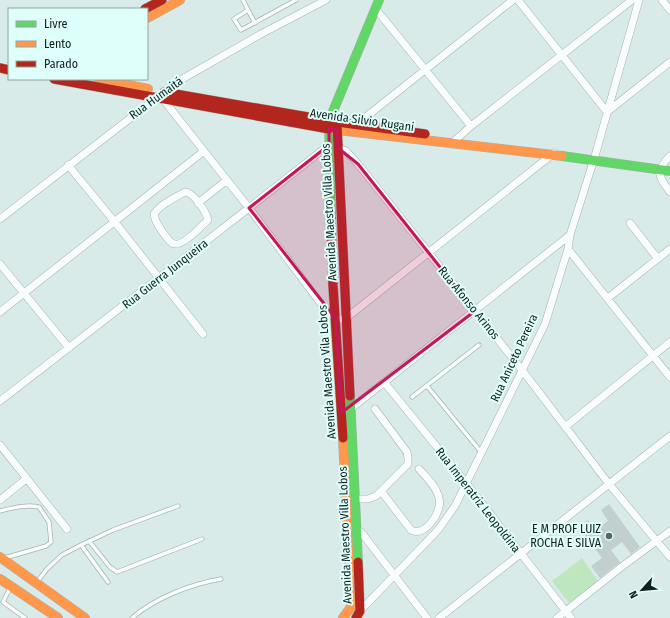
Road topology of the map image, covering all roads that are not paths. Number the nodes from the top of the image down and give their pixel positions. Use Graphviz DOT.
graph roads {
  1 [pos="162,0"];
  2 [pos="180,0"];
  3 [pos="243,0"];
  4 [pos="296,0"];
  5 [pos="326,0"];
  6 [pos="513,0"];
  7 [pos="518,0"];
  8 [pos="632,0"];
  9 [pos="639,0"];
  10 [pos="662,0"];
  11 [pos="377,4"];
  12 [pos="147,8"];
  13 [pos="248,10"];
  14 [pos="670,10"];
  15 [pos="148,17"];
  16 [pos="256,23"];
  17 [pos="562,56"];
  18 [pos="670,62"];
  19 [pos="426,70"];
  20 [pos="60,80"];
  21 [pos="103,80"];
  22 [pos="160,96"];
  23 [pos="608,112"];
  24 [pos="357,124"];
  25 [pos="333,126"];
  26 [pos="471,126"];
  27 [pos="454,141"];
  28 [pos="333,146"];
  29 [pos="204,151"];
  30 [pos="554,153"];
  31 [pos="670,156"];
  32 [pos="594,159"];
  33 [pos="68,165"];
  34 [pos="664,166"];
  35 [pos="670,171"];
  36 [pos="227,180"];
  37 [pos="670,192"];
  38 [pos="198,202"];
  39 [pos="249,208"];
  40 [pos="0,219"];
  41 [pos="114,222"];
  42 [pos="630,223"];
  43 [pos="570,235"];
  44 [pos="568,249"];
  45 [pos="670,249"];
  46 [pos="429,254"];
  47 [pos="658,259"];
  48 [pos="0,264"];
  49 [pos="159,278"];
  50 [pos="24,293"];
  51 [pos="608,298"];
  52 [pos="475,311"];
  53 [pos="0,312"];
  54 [pos="336,319"];
  55 [pos="345,319"];
  56 [pos="203,334"];
  57 [pos="670,342"];
  58 [pos="479,345"];
  59 [pos="69,348"];
  60 [pos="652,356"];
  61 [pos="522,370"];
  62 [pos="670,377"];
  63 [pos="384,382"];
  64 [pos="427,386"];
  65 [pos="412,397"];
  66 [pos="0,402"];
  67 [pos="351,408"];
  68 [pos="375,409"];
  69 [pos="342,413"];
  70 [pos="566,427"];
  71 [pos="670,436"];
  72 [pos="0,446"];
  73 [pos="481,452"];
  74 [pos="419,469"];
  75 [pos="26,479"];
  76 [pos="467,484"];
  77 [pos="609,484"];
  78 [pos="382,491"];
  79 [pos="356,499"];
  80 [pos="0,500"];
  81 [pos="178,506"];
  82 [pos="0,511"];
  83 [pos="347,527"];
  84 [pos="67,529"];
  85 [pos="357,530"];
  86 [pos="670,531"];
  87 [pos="202,538"];
  88 [pos="89,541"];
  89 [pos="657,541"];
  90 [pos="81,545"];
  91 [pos="0,552"];
  92 [pos="521,553"];
  93 [pos="0,557"];
  94 [pos="670,557"];
  95 [pos="395,576"];
  96 [pos="221,579"];
  97 [pos="108,582"];
  98 [pos="36,583"];
  99 [pos="5,584"];
  100 [pos="1,602"];
  101 [pos="566,611"];
  102 [pos="358,615"];
  103 [pos="25,618"];
  104 [pos="58,618"];
  105 [pos="85,618"];
  106 [pos="132,618"];
  107 [pos="343,618"];
  108 [pos="427,618"];
  109 [pos="439,618"];
  110 [pos="557,618"];
  111 [pos="571,618"];
  1 -- 12 [label="street"];
  2 -- 15 [label="street"];
  3 -- 13 [label="lane"];
  4 -- 16 [label="lane"];
  5 -- 22 [label="street, Rua Humaitá"];
  6 -- 19 [label="street"];
  7 -- 17 [label="street"];
  8 -- 17 [label="street"];
  9 -- 23 [label="street, Rua Aniceto Pereira"];
  10 -- 14 [label="street"];
  11 -- 19 [label="street"];
  11 -- 25 [label="street"];
  13 -- 16 [label="lane"];
  13 -- 16 [label="lane"];
  17 -- 23 [label="street"];
  17 -- 26 [label="street"];
  18 -- 23 [label="street"];
  19 -- 24 [label="street"];
  19 -- 26 [label="street"];
  20 -- 22 [label="street, Avenida Silvio Rugani"];
  21 -- 22 [label="street, Avenida Silvio Rugani"];
  22 -- 25 [label="street, Avenida Silvio Rugani"];
  22 -- 29 [label="street"];
  22 -- 33 [label="street, Rua Humaitá"];
  23 -- 32 [label="street, Rua Aniceto Pereira"];
  24 -- 25 [label="street, Avenida Silvio Rugani"];
  24 -- 27 [label="street, Avenida Silvio Rugani"];
  25 -- 27 [label="street, Avenida Silvio Rugani"];
  25 -- 28 [label="street, Avenida Maestro Vila Lobos"];
  26 -- 27 [label="street"];
  27 -- 30 [label="street, Avenida Silvio Rugani"];
  28 -- 39 [label="street, Rua Guerra Junqueira"];
  28 -- 46 [label="street, Rua Afonso Arinos"];
  28 -- 54 [label="street, Avenida Maestro Vila Lobos"];
  28 -- 55 [label="street, Avenida Maestro Villa Lobos"];
  29 -- 36 [label="street"];
  29 -- 41 [label="street"];
  30 -- 32 [label="street, Avenida Silvio Rugani"];
  30 -- 46 [label="street"];
  31 -- 34 [label="street"];
  32 -- 34 [label="street, Avenida Silvio Rugani"];
  32 -- 43 [label="street, Rua Aniceto Pereira"];
  33 -- 40 [label="street, Rua Humaitá"];
  33 -- 41 [label="street"];
  34 -- 35 [label="street, Avenida Silvio Rugani"];
  34 -- 37 [label="street"];
  36 -- 38 [label="street"];
  36 -- 39 [label="street"];
  38 -- 38 [label="street"];
  39 -- 49 [label="street, Rua Guerra Junqueira"];
  39 -- 54 [label="street"];
  41 -- 49 [label="street"];
  41 -- 50 [label="street"];
  42 -- 47 [label="street"];
  43 -- 44 [label="street, Rua Aniceto Pereira"];
  43 -- 52 [label="street"];
  44 -- 51 [label="street"];
  44 -- 61 [label="street, Rua Aniceto Pereira"];
  45 -- 47 [label="street"];
  46 -- 52 [label="street, Rua Afonso Arinos"];
  46 -- 55 [label="street"];
  47 -- 51 [label="street"];
  48 -- 50 [label="street"];
  49 -- 56 [label="street"];
  49 -- 59 [label="street, Rua Guerra Junqueira"];
  50 -- 53 [label="street"];
  50 -- 59 [label="street"];
  51 -- 60 [label="street"];
  52 -- 61 [label="street, Rua Afonso Arinos"];
  52 -- 63 [label="street"];
  54 -- 55 [label="street"];
  54 -- 69 [label="street, Avenida Maestro Vila Lobos"];
  55 -- 67 [label="street, Avenida Maestro Villa Lobos"];
  57 -- 60 [label="street"];
  58 -- 64 [label="lane"];
  59 -- 66 [label="street, Rua Guerra Junqueira"];
  60 -- 62 [label="street"];
  60 -- 70 [label="street"];
  61 -- 70 [label="street, Rua Afonso Arinos"];
  61 -- 73 [label="street, Rua Aniceto Pereira"];
  63 -- 67 [label="street"];
  63 -- 76 [label="street, Rua Imperatriz Leopoldina"];
  64 -- 65 [label="lane"];
  64 -- 73 [label="lane"];
  67 -- 69 [label="street"];
  67 -- 79 [label="street, Avenida Maestro Villa Lobos"];
  68 -- 78 [label="street"];
  69 -- 83 [label="street, Avenida Maestro Vila Lobos"];
  70 -- 77 [label="street, Rua Afonso Arinos"];
  71 -- 77 [label="street"];
  72 -- 75 [label="street"];
  73 -- 76 [label="street, Rua Aniceto Pereira"];
  74 -- 78 [label="street"];
  75 -- 80 [label="street"];
  75 -- 84 [label="street"];
  76 -- 92 [label="street, Rua Imperatriz Leopoldina"];
  76 -- 95 [label="street, Rua Aniceto Pereira"];
  77 -- 89 [label="street, Rua Afonso Arinos"];
  77 -- 92 [label="street"];
  78 -- 79 [label="street"];
  79 -- 85 [label="street, Avenida Maestro Villa Lobos"];
  81 -- 88 [label="lane"];
  82 -- 91 [label="lane"];
  83 -- 85 [label="street"];
  83 -- 107 [label="street, Avenida Maestro Vila Lobos"];
  85 -- 95 [label="street"];
  85 -- 102 [label="street, Avenida Maestro Villa Lobos"];
  86 -- 89 [label="street"];
  87 -- 88 [label="lane"];
  88 -- 90 [label="lane"];
  89 -- 94 [label="street, Rua Afonso Arinos"];
  89 -- 101 [label="street"];
  90 -- 97 [label="lane"];
  90 -- 98 [label="lane"];
  92 -- 101 [label="street, Rua Imperatriz Leopoldina"];
  92 -- 109 [label="street"];
  93 -- 98 [label="street"];
  95 -- 102 [label="street, Rua Aniceto Pereira"];
  95 -- 108 [label="street"];
  96 -- 106 [label="lane"];
  98 -- 105 [label="street"];
  99 -- 100 [label="lane"];
  99 -- 104 [label="street"];
  100 -- 103 [label="lane"];
  101 -- 110 [label="street"];
  101 -- 111 [label="street, Rua Imperatriz Leopoldina"];
}
